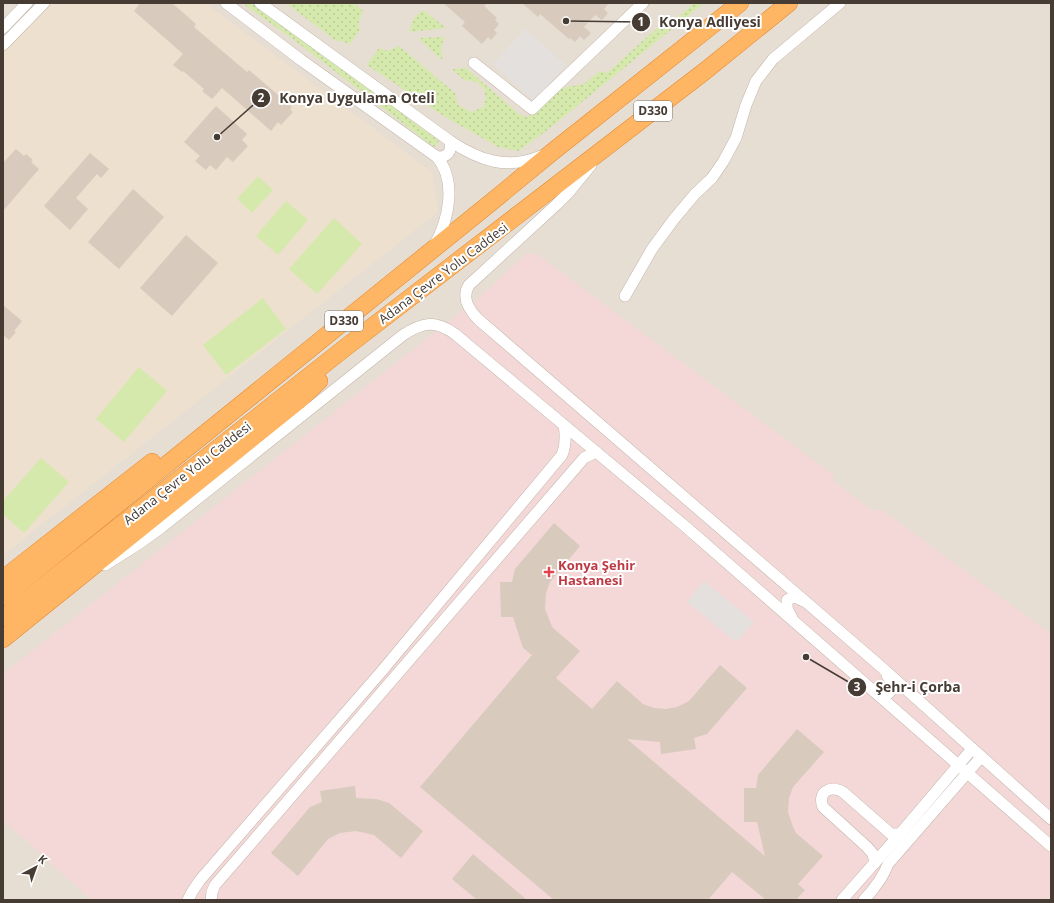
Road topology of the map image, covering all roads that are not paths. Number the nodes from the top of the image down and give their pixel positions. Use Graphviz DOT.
graph roads {
  1 [pos="27,3"];
  2 [pos="44,3"];
  3 [pos="226,3"];
  4 [pos="260,3"];
  5 [pos="642,3"];
  6 [pos="740,3"];
  7 [pos="789,3"];
  8 [pos="840,3"];
  9 [pos="3,28"];
  10 [pos="3,45"];
  11 [pos="474,63"];
  12 [pos="450,141"];
  13 [pos="602,151"];
  14 [pos="551,153"];
  15 [pos="437,157"];
  16 [pos="432,251"];
  17 [pos="625,296"];
  18 [pos="317,343"];
  19 [pos="346,347"];
  20 [pos="564,425"];
  21 [pos="596,452"];
  22 [pos="3,579"];
  23 [pos="75,582"];
  24 [pos="3,597"];
  25 [pos="809,604"];
  26 [pos="3,618"];
  27 [pos="793,620"];
  28 [pos="3,638"];
  29 [pos="879,665"];
  30 [pos="872,689"];
  31 [pos="972,749"];
  32 [pos="981,757"];
  33 [pos="958,765"];
  34 [pos="967,773"];
  35 [pos="1051,819"];
  36 [pos="900,834"];
  37 [pos="1051,846"];
  38 [pos="875,863"];
  39 [pos="188,900"];
  40 [pos="211,900"];
  41 [pos="842,900"];
  42 [pos="864,900"];
  1 -- 9 [label="street"];
  2 -- 10 [label="street"];
  3 -- 15 [label="street"];
  4 -- 12 [label="street"];
  5 -- 11 [label="street"];
  6 -- 14 [label="highway, Adana Çevre Yolu Caddesi / D330"];
  7 -- 13 [label="highway, Adana Çevre Yolu Caddesi / D330"];
  8 -- 17 [label="street"];
  12 -- 14 [label="street"];
  12 -- 15 [label="street"];
  13 -- 19 [label="highway, Adana Çevre Yolu Caddesi / D330"];
  13 -- 25 [label="street"];
  14 -- 16 [label="highway, Adana Çevre Yolu Caddesi / D330"];
  15 -- 16 [label="street"];
  16 -- 18 [label="highway, Adana Çevre Yolu Caddesi / D330"];
  18 -- 22 [label="highway"];
  18 -- 24 [label="highway, Adana Çevre Yolu Caddesi / D330"];
  19 -- 23 [label="highway"];
  19 -- 26 [label="highway, Adana Çevre Yolu Caddesi / D330"];
  20 -- 21 [label="street"];
  20 -- 23 [label="street"];
  20 -- 39 [label="street"];
  21 -- 27 [label="street"];
  21 -- 40 [label="street"];
  23 -- 28 [label="highway"];
  25 -- 27 [label="street"];
  25 -- 29 [label="street"];
  27 -- 30 [label="street"];
  29 -- 30 [label="street"];
  29 -- 31 [label="street"];
  30 -- 33 [label="street"];
  31 -- 32 [label="street"];
  31 -- 33 [label="street"];
  32 -- 34 [label="street"];
  32 -- 35 [label="street"];
  33 -- 34 [label="street"];
  33 -- 36 [label="street"];
  34 -- 37 [label="street"];
  34 -- 42 [label="street"];
  36 -- 38 [label="street"];
  36 -- 38 [label="street"];
  38 -- 41 [label="street"];
}
